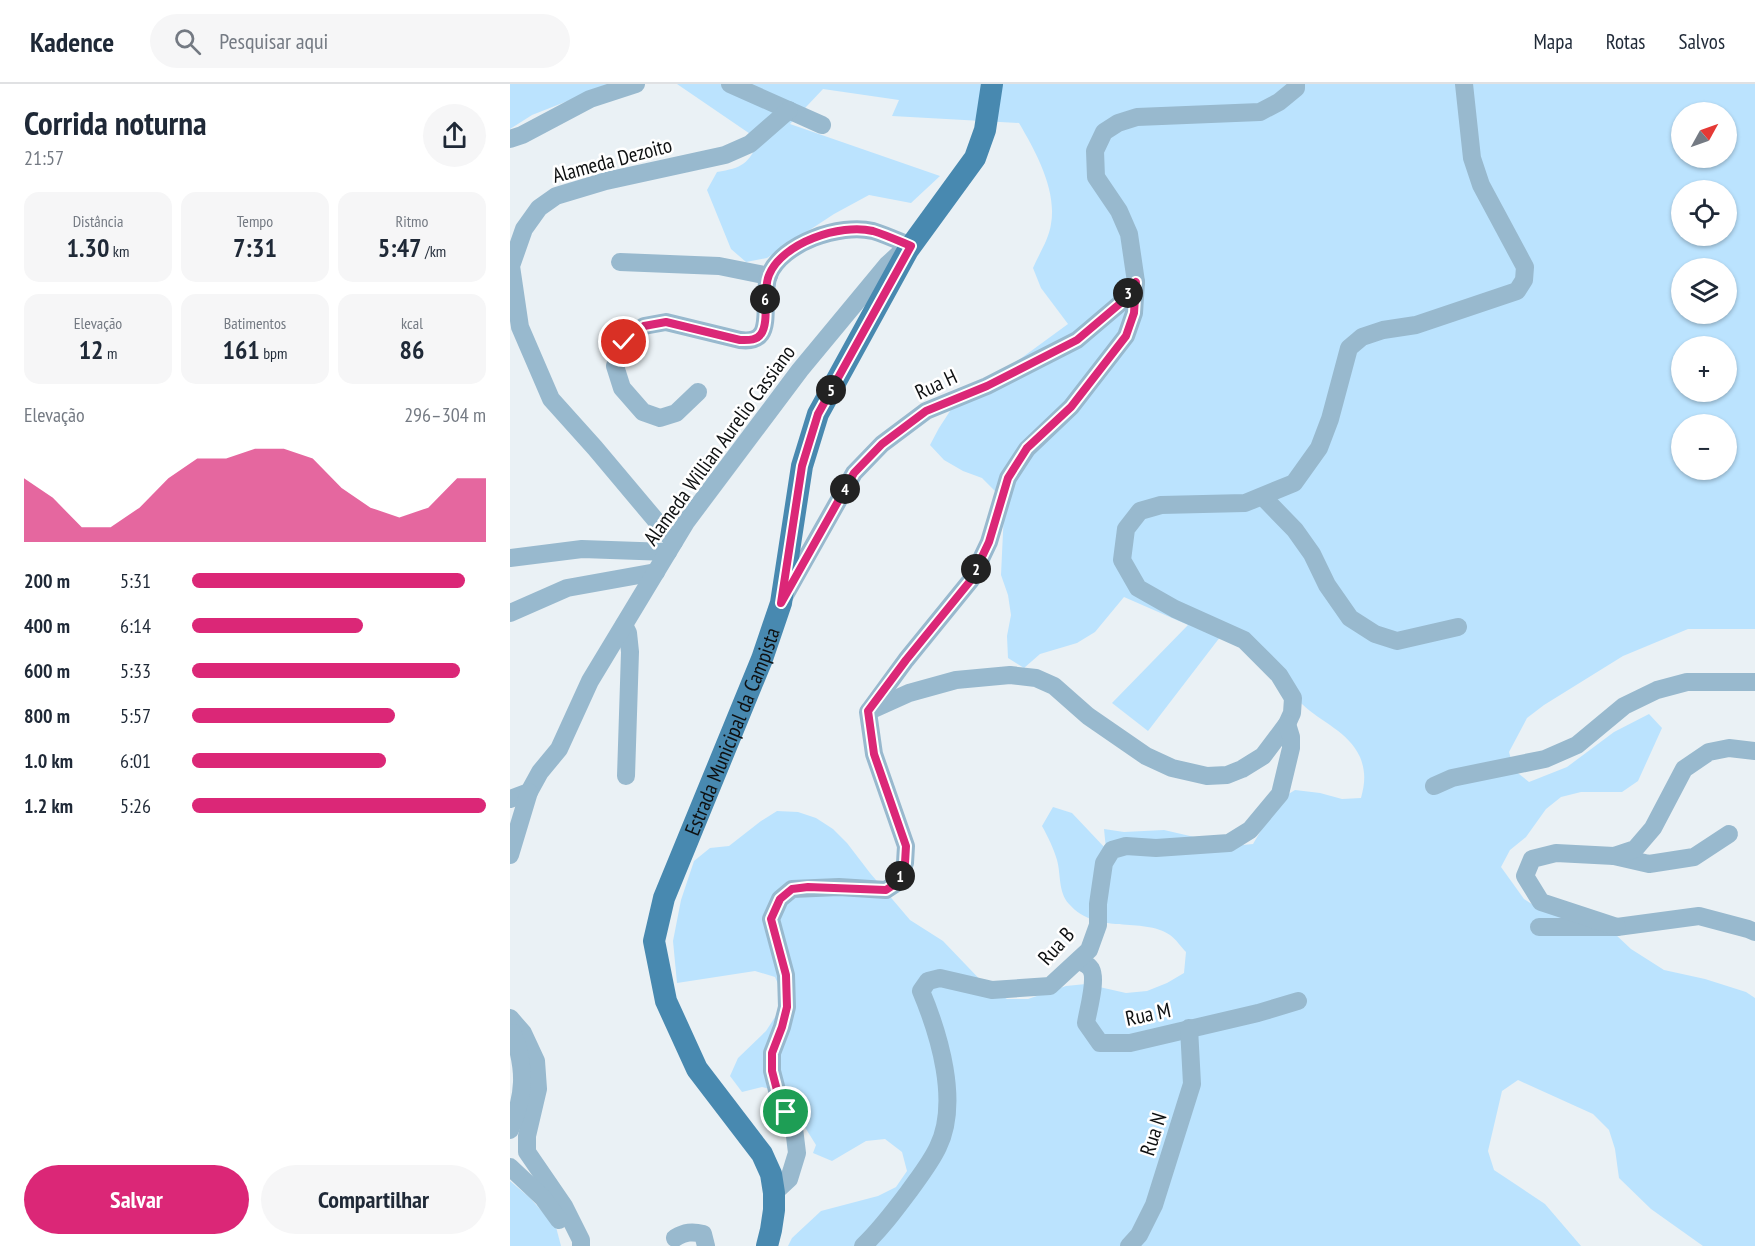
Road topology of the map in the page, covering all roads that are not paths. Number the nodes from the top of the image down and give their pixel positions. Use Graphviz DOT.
graph roads {
  1 [pos="636,84"];
  2 [pos="730,84"];
  3 [pos="992,84"];
  4 [pos="1296,84"];
  5 [pos="1464,84"];
  6 [pos="789,110"];
  7 [pos="822,125"];
  8 [pos="510,139"];
  9 [pos="910,248"];
  10 [pos="620,262"];
  11 [pos="769,276"];
  12 [pos="1136,282"];
  13 [pos="698,392"];
  14 [pos="1263,497"];
  15 [pos="671,547"];
  16 [pos="510,558"];
  17 [pos="656,572"];
  18 [pos="781,603"];
  19 [pos="510,614"];
  20 [pos="624,625"];
  21 [pos="1458,627"];
  22 [pos="1755,682"];
  23 [pos="868,711"];
  24 [pos="1287,724"];
  25 [pos="1755,751"];
  26 [pos="626,776"];
  27 [pos="1434,786"];
  28 [pos="529,792"];
  29 [pos="510,799"];
  30 [pos="1729,834"];
  31 [pos="510,855"];
  32 [pos="1614,856"];
  33 [pos="1539,927"];
  34 [pos="1617,927"];
  35 [pos="1755,932"];
  36 [pos="1079,961"];
  37 [pos="1298,1001"];
  38 [pos="510,1018"];
  39 [pos="510,1025"];
  40 [pos="1189,1028"];
  41 [pos="510,1130"];
  42 [pos="510,1167"];
  43 [pos="774,1193"];
  44 [pos="675,1238"];
  45 [pos="769,1238"];
  46 [pos="572,1246"];
  47 [pos="581,1246"];
  48 [pos="706,1246"];
  49 [pos="754,1246"];
  50 [pos="863,1246"];
  51 [pos="1129,1246"];
  1 -- 8 [label="street"];
  2 -- 6 [label="street"];
  3 -- 9 [label="main road, Estrada Municipal da Campista"];
  4 -- 12 [label="street"];
  5 -- 14 [label="street"];
  6 -- 7 [label="street"];
  6 -- 15 [label="street, Alameda Dezoito"];
  9 -- 11 [label="street"];
  9 -- 15 [label="street, Alameda Willian Aurelio Cassiano"];
  9 -- 18 [label="main road, Estrada Municipal da Campista"];
  10 -- 11 [label="street"];
  11 -- 13 [label="street"];
  12 -- 18 [label="street, Rua H"];
  12 -- 23 [label="street"];
  14 -- 21 [label="street"];
  14 -- 24 [label="street"];
  15 -- 16 [label="street"];
  15 -- 17 [label="street, Alameda Willian Aurelio Cassiano"];
  17 -- 19 [label="street"];
  17 -- 20 [label="street, Alameda Willian Aurelio Cassiano"];
  18 -- 43 [label="main road, Estrada Municipal da Campista"];
  20 -- 26 [label="street"];
  20 -- 28 [label="street, Alameda Willian Aurelio Cassiano"];
  22 -- 27 [label="street"];
  23 -- 24 [label="street"];
  23 -- 43 [label="street"];
  24 -- 36 [label="street, Rua B"];
  25 -- 32 [label="street"];
  28 -- 29 [label="street"];
  28 -- 31 [label="street, Alameda Willian Aurelio Cassiano"];
  30 -- 32 [label="street"];
  32 -- 34 [label="street"];
  33 -- 34 [label="street"];
  34 -- 35 [label="street"];
  36 -- 40 [label="street, Rua M"];
  36 -- 50 [label="street, Rua B"];
  37 -- 40 [label="street, Rua M"];
  38 -- 47 [label="street"];
  39 -- 41 [label="street"];
  40 -- 51 [label="street, Rua N"];
  42 -- 46 [label="street"];
  43 -- 45 [label="main road, Estrada Municipal da Campista"];
  44 -- 48 [label="street"];
  45 -- 49 [label="street"];
}
